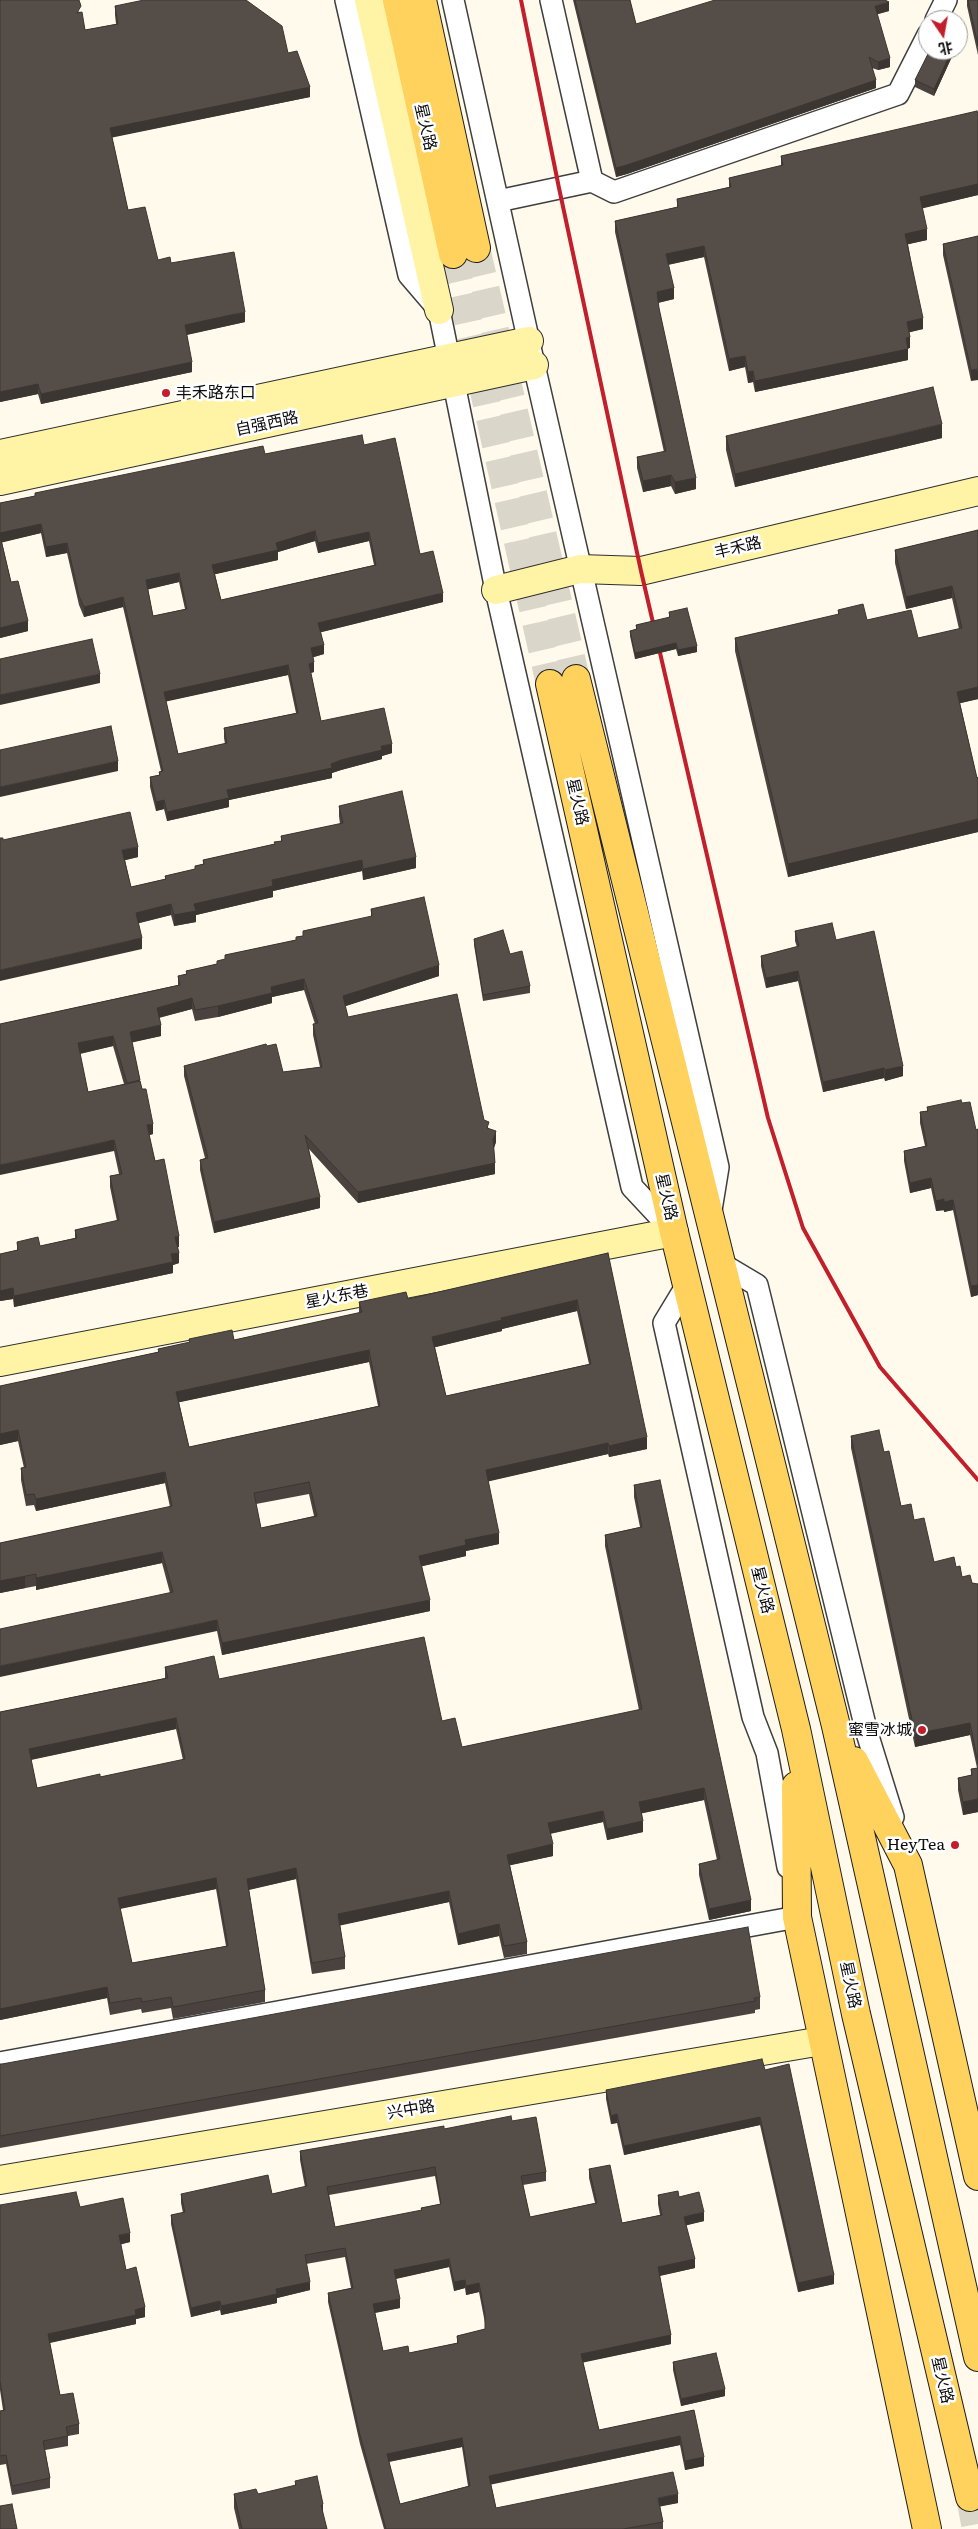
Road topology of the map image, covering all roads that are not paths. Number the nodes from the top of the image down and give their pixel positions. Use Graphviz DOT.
graph roads {
  1 [pos="346,0"];
  2 [pos="369,0"];
  3 [pos="397,0"];
  4 [pos="422,0"];
  5 [pos="453,0"];
  6 [pos="551,0"];
  7 [pos="918,55"];
  8 [pos="592,181"];
  9 [pos="498,201"];
  10 [pos="438,310"];
  11 [pos="531,353"];
  12 [pos="452,371"];
  13 [pos="0,454"];
  14 [pos="0,481"];
  15 [pos="978,491"];
  16 [pos="580,569"];
  17 [pos="496,590"];
  18 [pos="709,1220"];
  19 [pos="674,1232"];
  20 [pos="720,1263"];
  21 [pos="687,1285"];
  22 [pos="0,1362"];
  23 [pos="836,1726"];
  24 [pos="796,1729"];
  25 [pos="908,1865"];
  26 [pos="797,1917"];
  27 [pos="822,2041"];
  28 [pos="0,2063"];
  29 [pos="978,2176"];
  30 [pos="0,2180"];
  31 [pos="978,2357"];
  32 [pos="970,2497"];
  33 [pos="927,2529"];
  1 -- 10 [label="street"];
  2 -- 10 [label="street"];
  3 -- 4 [label="main road, 星火路"];
  5 -- 9 [label="street"];
  6 -- 8 [label="street"];
  7 -- 8 [label="street"];
  8 -- 9 [label="street"];
  9 -- 11 [label="street"];
  10 -- 12 [label="street"];
  11 -- 12 [label="street, 自强西路"];
  11 -- 16 [label="street"];
  12 -- 13 [label="street, 自强西路"];
  12 -- 14 [label="street, 自强西路"];
  12 -- 17 [label="street"];
  15 -- 16 [label="street, 丰禾路"];
  16 -- 17 [label="street, 丰禾路"];
  16 -- 18 [label="street"];
  17 -- 19 [label="street"];
  18 -- 19 [label="main road, 星火路"];
  18 -- 20 [label="main road, 星火路"];
  19 -- 21 [label="main road, 星火路"];
  19 -- 22 [label="street, 星火东巷"];
  20 -- 23 [label="main road, 星火路"];
  20 -- 25 [label="street"];
  21 -- 24 [label="main road, 星火路"];
  21 -- 26 [label="street"];
  23 -- 25 [label="main road"];
  23 -- 31 [label="main road, 星火路"];
  24 -- 26 [label="main road"];
  24 -- 32 [label="main road, 星火路"];
  25 -- 29 [label="main road"];
  26 -- 27 [label="main road"];
  26 -- 28 [label="street"];
  27 -- 30 [label="street, 兴中路"];
  27 -- 33 [label="main road"];
}
